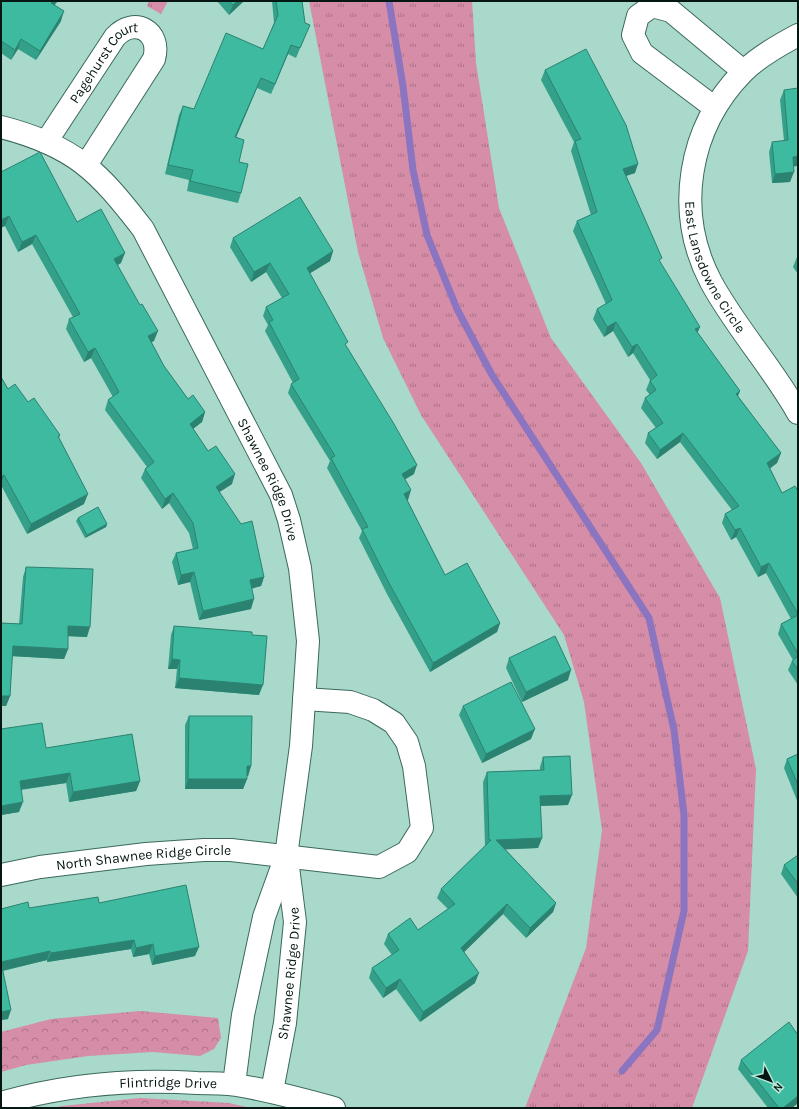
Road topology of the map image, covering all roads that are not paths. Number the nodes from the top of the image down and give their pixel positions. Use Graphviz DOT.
graph roads {
  1 [pos="798,35"];
  2 [pos="744,71"];
  3 [pos="720,100"];
  4 [pos="1,127"];
  5 [pos="46,142"];
  6 [pos="80,160"];
  7 [pos="797,410"];
  8 [pos="304,699"];
  9 [pos="286,856"];
  10 [pos="1,875"];
  11 [pos="234,1084"];
  12 [pos="272,1091"];
  13 [pos="1,1103"];
  14 [pos="334,1108"];
  1 -- 2 [label="street, East Lansdowne Circle"];
  2 -- 3 [label="street, East Lansdowne Circle"];
  2 -- 3 [label="street"];
  3 -- 7 [label="street, East Lansdowne Circle"];
  4 -- 5 [label="street, Shawnee Ridge Drive"];
  5 -- 6 [label="street, Shawnee Ridge Drive"];
  5 -- 6 [label="street, Pagehurst Court"];
  6 -- 8 [label="street, Shawnee Ridge Drive"];
  8 -- 9 [label="street, Shawnee Ridge Drive"];
  8 -- 9 [label="street, North Shawnee Ridge Circle"];
  9 -- 10 [label="street, North Shawnee Ridge Circle"];
  9 -- 11 [label="street, Shawnee Ridge Drive"];
  9 -- 12 [label="street, Shawnee Ridge Drive"];
  11 -- 12 [label="street, Flintridge Drive"];
  11 -- 13 [label="street, Flintridge Drive"];
  12 -- 14 [label="street, Flintridge Drive"];
}
